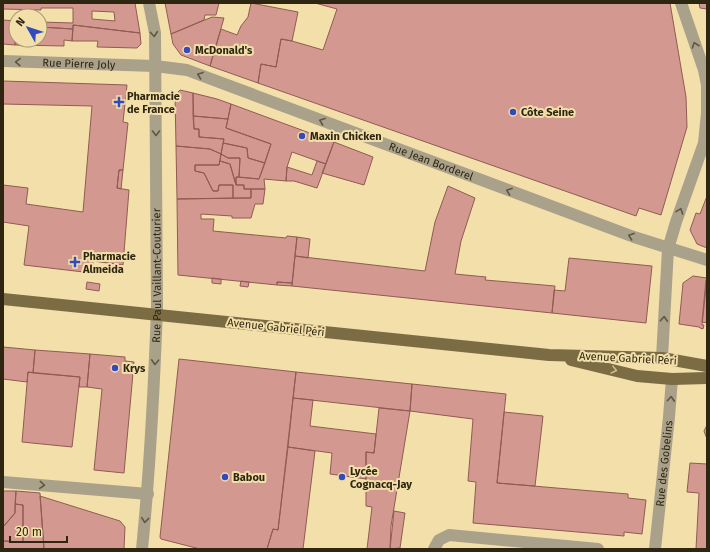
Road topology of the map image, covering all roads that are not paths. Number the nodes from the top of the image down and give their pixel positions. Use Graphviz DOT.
graph roads {
  1 [pos="149,3"];
  2 [pos="681,3"];
  3 [pos="3,61"];
  4 [pos="155,66"];
  5 [pos="668,248"];
  6 [pos="707,260"];
  7 [pos="3,300"];
  8 [pos="156,315"];
  9 [pos="549,355"];
  10 [pos="662,358"];
  11 [pos="707,366"];
  12 [pos="707,378"];
  13 [pos="672,379"];
  14 [pos="3,482"];
  15 [pos="148,494"];
  16 [pos="143,549"];
  17 [pos="434,549"];
  18 [pos="598,549"];
  19 [pos="655,549"];
  1 -- 4 [label="street, Rue Paul Vaillant-Couturier, one-way"];
  5 -- 2 [label="street, one-way"];
  4 -- 3 [label="street, Rue Pierre Joly, one-way"];
  5 -- 4 [label="street, Rue Jean Borderel, one-way"];
  4 -- 8 [label="street, Rue Paul Vaillant-Couturier, one-way"];
  5 -- 6 [label="street, Rue Jean Borderel"];
  10 -- 5 [label="street, one-way"];
  7 -- 8 [label="main road, Avenue Gabriel Péri"];
  8 -- 9 [label="main road, Avenue Gabriel Péri"];
  8 -- 15 [label="street, Rue Paul Vaillant-Couturier, one-way"];
  9 -- 10 [label="main road, Avenue Gabriel Péri"];
  9 -- 13 [label="main road, Avenue Gabriel Péri, one-way"];
  10 -- 11 [label="main road, Avenue Gabriel Péri"];
  12 -- 13 [label="main road, Avenue Gabriel Péri"];
  19 -- 13 [label="street, Rue des Gobelins, one-way"];
  14 -- 15 [label="street, one-way"];
  15 -- 16 [label="street, Rue Paul Vaillant-Couturier, one-way"];
  17 -- 18 [label="street"];
}
